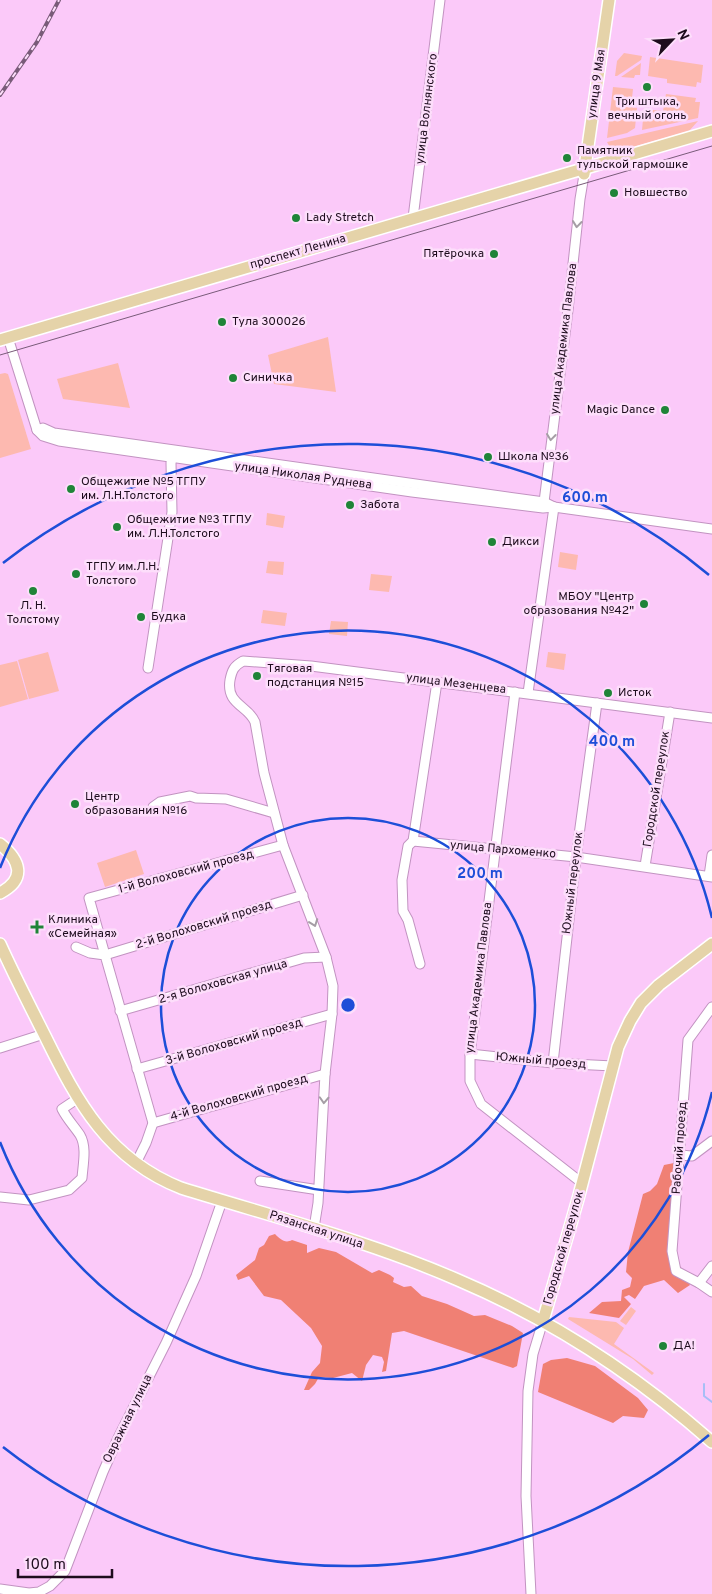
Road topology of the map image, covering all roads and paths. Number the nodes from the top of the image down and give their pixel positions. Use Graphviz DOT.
graph roads {
  1 [pos="440,0"];
  2 [pos="608,0"];
  3 [pos="712,131"];
  4 [pos="712,139"];
  5 [pos="584,172"];
  6 [pos="413,218"];
  7 [pos="4,342"];
  8 [pos="173,454"];
  9 [pos="544,502"];
  10 [pos="554,507"];
  11 [pos="712,530"];
  12 [pos="148,668"];
  13 [pos="438,682"];
  14 [pos="515,692"];
  15 [pos="528,693"];
  16 [pos="232,698"];
  17 [pos="598,703"];
  18 [pos="670,712"];
  19 [pos="712,718"];
  20 [pos="153,807"];
  21 [pos="274,813"];
  22 [pos="413,841"];
  23 [pos="0,844"];
  24 [pos="283,845"];
  25 [pos="494,850"];
  26 [pos="712,856"];
  27 [pos="576,857"];
  28 [pos="645,866"];
  29 [pos="711,877"];
  30 [pos="0,893"];
  31 [pos="303,895"];
  32 [pos="0,944"];
  33 [pos="712,944"];
  34 [pos="76,947"];
  35 [pos="105,954"];
  36 [pos="326,957"];
  37 [pos="420,964"];
  38 [pos="712,1007"];
  39 [pos="120,1011"];
  40 [pos="332,1014"];
  41 [pos="44,1034"];
  42 [pos="0,1048"];
  43 [pos="470,1054"];
  44 [pos="553,1063"];
  45 [pos="613,1066"];
  46 [pos="137,1069"];
  47 [pos="325,1074"];
  48 [pos="77,1099"];
  49 [pos="153,1123"];
  50 [pos="712,1142"];
  51 [pos="680,1155"];
  52 [pos="136,1163"];
  53 [pos="260,1181"];
  54 [pos="582,1183"];
  55 [pos="319,1190"];
  56 [pos="0,1197"];
  57 [pos="222,1201"];
  58 [pos="314,1228"];
  59 [pos="712,1266"];
  60 [pos="699,1282"];
  61 [pos="712,1292"];
  62 [pos="543,1321"];
  63 [pos="712,1442"];
  64 [pos="0,1589"];
  65 [pos="39,1593"];
  66 [pos="531,1594"];
  1 -- 6 [label="street, улица Волнянского"];
  2 -- 5 [label="main road, улица 9 Мая"];
  3 -- 5 [label="main road, проспект Ленина"];
  4 -- 5 [label="main road, проспект Ленина"];
  5 -- 6 [label="main road, проспект Ленина"];
  5 -- 7 [label="main road, проспект Ленина"];
  5 -- 9 [label="street, улица Академика Павлова, one-way"];
  6 -- 7 [label="main road, проспект Ленина"];
  7 -- 8 [label="street, улица Николая Руднева"];
  8 -- 9 [label="street, улица Николая Руднева"];
  8 -- 10 [label="street, улица Николая Руднева"];
  8 -- 12 [label="street"];
  9 -- 10 [label="street, улица Николая Руднева"];
  10 -- 11 [label="street, улица Николая Руднева"];
  10 -- 15 [label="street"];
  13 -- 14 [label="street, улица Мезенцева"];
  13 -- 16 [label="street, улица Мезенцева"];
  13 -- 22 [label="street"];
  14 -- 15 [label="street, улица Мезенцева"];
  14 -- 25 [label="street, улица Академика Павлова"];
  15 -- 17 [label="street, улица Мезенцева"];
  16 -- 21 [label="street, 4-й Волоховский проезд"];
  17 -- 18 [label="street, улица Мезенцева"];
  17 -- 27 [label="street, Южный переулок"];
  18 -- 19 [label="street, улица Мезенцева"];
  18 -- 28 [label="street, Городской переулок"];
  20 -- 21 [label="street"];
  21 -- 24 [label="street, 4-й Волоховский проезд"];
  22 -- 25 [label="street, улица Пархоменко"];
  22 -- 37 [label="street"];
  23 -- 30 [label="main road"];
  24 -- 31 [label="street, 4-й Волоховский проезд"];
  24 -- 35 [label="street, 1-й Волоховский проезд"];
  25 -- 27 [label="street, улица Пархоменко"];
  25 -- 43 [label="street, улица Академика Павлова"];
  26 -- 29 [label="street"];
  27 -- 28 [label="street, улица Пархоменко"];
  27 -- 44 [label="street, Южный переулок"];
  28 -- 29 [label="street, улица Пархоменко"];
  31 -- 35 [label="street, 2-й Волоховский проезд"];
  31 -- 36 [label="street, 4-й Волоховский проезд, one-way"];
  32 -- 41 [label="main road, Рязанская улица"];
  33 -- 45 [label="main road, Городской переулок"];
  34 -- 35 [label="street"];
  35 -- 39 [label="street"];
  36 -- 39 [label="street, 2-я Волоховская улица"];
  36 -- 40 [label="street, 4-й Волоховский проезд"];
  38 -- 51 [label="street, Рабочий проезд"];
  39 -- 46 [label="street"];
  40 -- 46 [label="street, 3-й Волоховский проезд"];
  40 -- 47 [label="street, 4-й Волоховский проезд"];
  41 -- 42 [label="street"];
  41 -- 48 [label="main road, Рязанская улица"];
  43 -- 44 [label="street, Южный проезд"];
  43 -- 54 [label="street, улица Академика Павлова"];
  44 -- 45 [label="street, Южный проезд"];
  45 -- 54 [label="main road, Городской переулок"];
  46 -- 49 [label="street"];
  47 -- 49 [label="street, 4-й Волоховский проезд"];
  47 -- 55 [label="street, 4-й Волоховский проезд, one-way"];
  48 -- 52 [label="main road, Рязанская улица"];
  48 -- 56 [label="street"];
  49 -- 52 [label="street"];
  50 -- 51 [label="street"];
  51 -- 60 [label="street, Рабочий проезд"];
  52 -- 57 [label="main road, Рязанская улица"];
  53 -- 55 [label="street"];
  54 -- 62 [label="main road, Городской переулок"];
  55 -- 58 [label="street, 4-й Волоховский проезд"];
  57 -- 58 [label="main road, Рязанская улица"];
  57 -- 65 [label="street, Овражная улица"];
  58 -- 62 [label="main road, Рязанская улица"];
  59 -- 60 [label="street"];
  60 -- 61 [label="street"];
  62 -- 63 [label="main road, Рязанская улица"];
  62 -- 66 [label="street, Городской переулок"];
  64 -- 65 [label="street, Овражная улица"];
}
